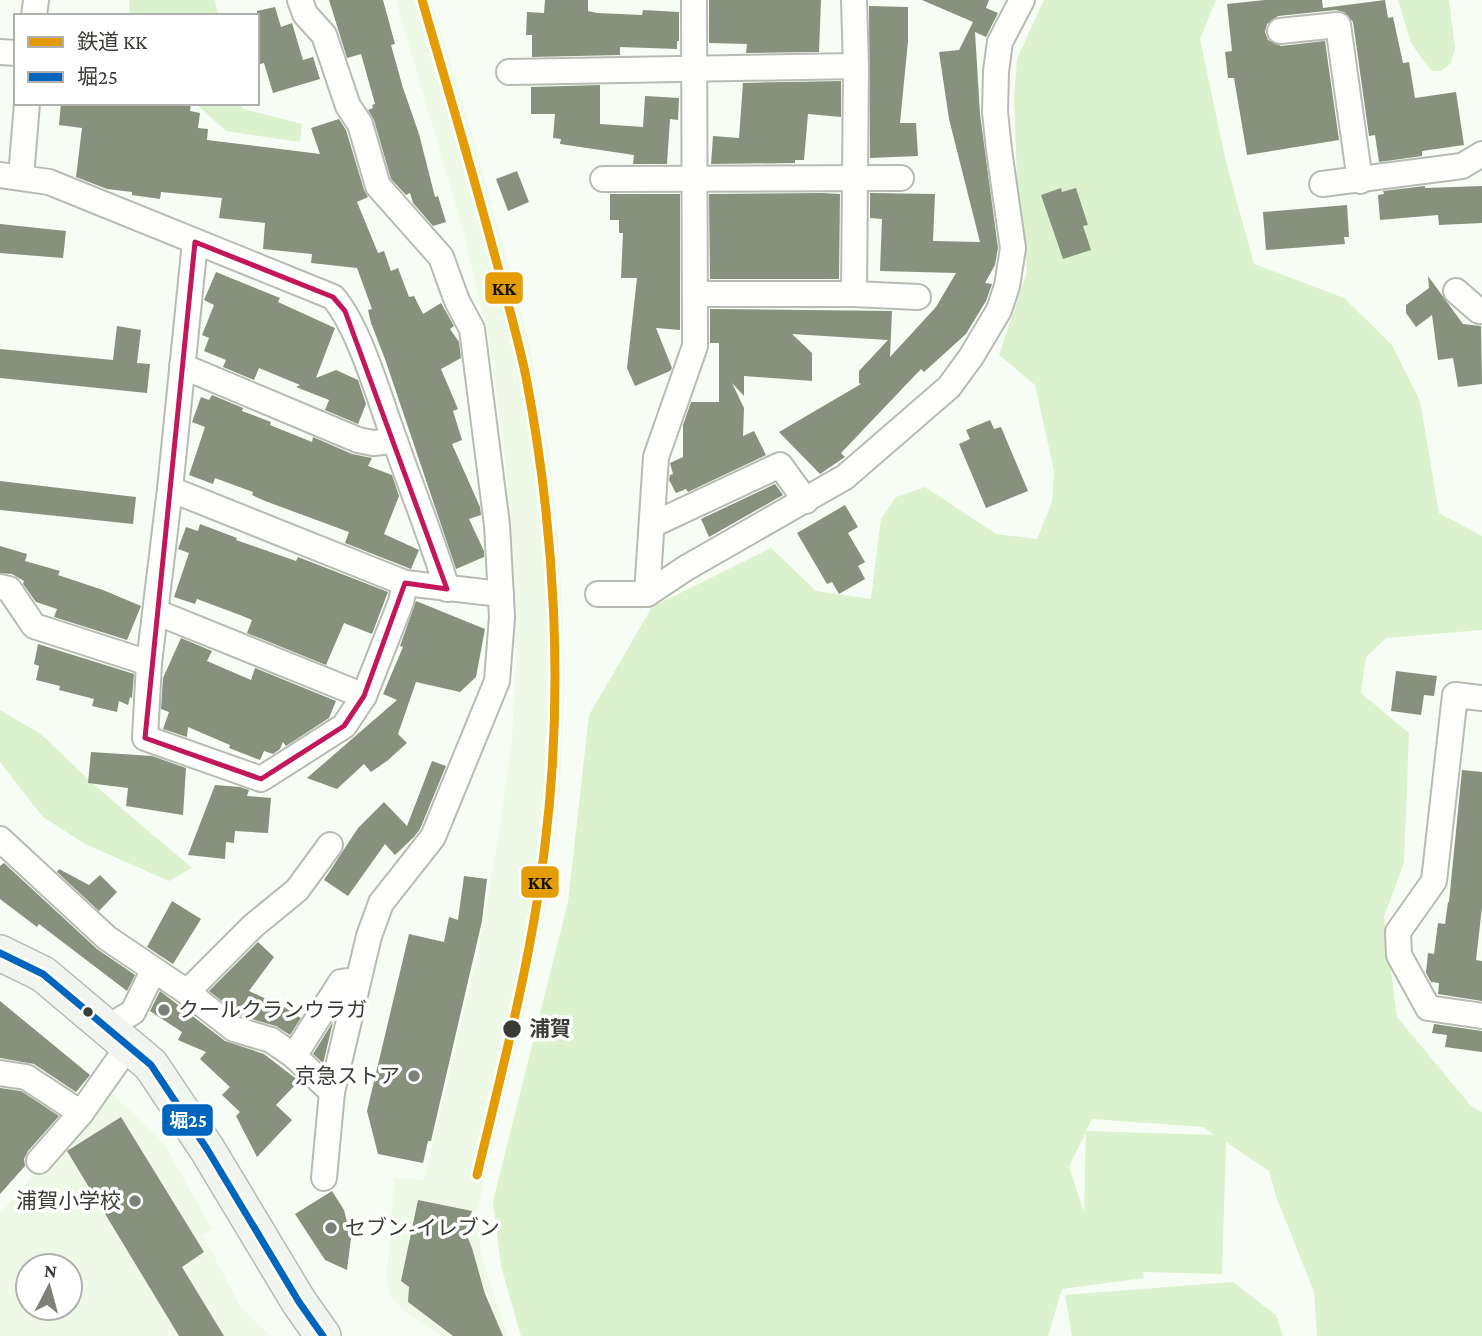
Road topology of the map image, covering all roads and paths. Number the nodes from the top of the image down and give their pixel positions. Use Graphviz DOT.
graph roads {
  1 [pos="300,0"];
  2 [pos="694,0"];
  3 [pos="854,0"];
  4 [pos="1022,0"];
  5 [pos="1280,31"];
  6 [pos="856,66"];
  7 [pos="694,68"];
  8 [pos="509,72"];
  9 [pos="27,105"];
  10 [pos="1482,153"];
  11 [pos="10,176"];
  12 [pos="854,178"];
  13 [pos="901,178"];
  14 [pos="603,179"];
  15 [pos="696,181"];
  16 [pos="1360,181"];
  17 [pos="1322,184"];
  18 [pos="195,242"];
  19 [pos="1456,291"];
  20 [pos="695,294"];
  21 [pos="854,294"];
  22 [pos="918,297"];
  23 [pos="1482,311"];
  24 [pos="182,366"];
  25 [pos="395,441"];
  26 [pos="170,489"];
  27 [pos="806,501"];
  28 [pos="652,525"];
  29 [pos="405,583"];
  30 [pos="0,587"];
  31 [pos="447,589"];
  32 [pos="501,594"];
  33 [pos="598,594"];
  34 [pos="647,594"];
  35 [pos="156,612"];
  36 [pos="149,663"];
  37 [pos="364,696"];
  38 [pos="1482,698"];
  39 [pos="0,839"];
  40 [pos="330,845"];
  41 [pos="0,953"];
  42 [pos="153,971"];
  43 [pos="358,980"];
  44 [pos="187,992"];
  45 [pos="1482,1016"];
  46 [pos="118,1036"];
  47 [pos="294,1056"];
  48 [pos="0,1073"];
  49 [pos="332,1092"];
  50 [pos="80,1113"];
  51 [pos="39,1161"];
  52 [pos="324,1178"];
  53 [pos="323,1336"];
  1 -- 32 [label="street"];
  2 -- 7 [label="street"];
  3 -- 6 [label="street"];
  4 -- 27 [label="street"];
  5 -- 16 [label="street"];
  6 -- 7 [label="street"];
  6 -- 12 [label="street"];
  7 -- 8 [label="street"];
  7 -- 15 [label="street"];
  9 -- 11 [label="street"];
  10 -- 16 [label="street"];
  11 -- 18 [label="street"];
  12 -- 13 [label="street"];
  12 -- 15 [label="street"];
  12 -- 21 [label="street"];
  14 -- 15 [label="street"];
  15 -- 20 [label="street"];
  16 -- 17 [label="street"];
  18 -- 24 [label="street"];
  18 -- 25 [label="street"];
  19 -- 23 [label="street"];
  20 -- 21 [label="street"];
  20 -- 28 [label="street"];
  21 -- 22 [label="street"];
  24 -- 25 [label="street"];
  24 -- 26 [label="street"];
  25 -- 31 [label="street"];
  26 -- 29 [label="street"];
  26 -- 35 [label="street"];
  27 -- 28 [label="street"];
  27 -- 34 [label="street"];
  28 -- 34 [label="street"];
  29 -- 31 [label="street"];
  29 -- 37 [label="street"];
  30 -- 36 [label="street"];
  31 -- 32 [label="street"];
  32 -- 43 [label="street"];
  33 -- 34 [label="street"];
  35 -- 36 [label="street"];
  35 -- 37 [label="street"];
  36 -- 37 [label="street"];
  38 -- 45 [label="street"];
  39 -- 42 [label="street"];
  40 -- 44 [label="street"];
  41 -- 46 [label="main road"];
  42 -- 44 [label="street"];
  42 -- 46 [label="street"];
  43 -- 47 [label="street"];
  43 -- 49 [label="street"];
  44 -- 47 [label="street"];
  46 -- 50 [label="street"];
  46 -- 53 [label="main road"];
  47 -- 49 [label="street"];
  48 -- 50 [label="street"];
  49 -- 52 [label="street"];
  50 -- 51 [label="street"];
}
